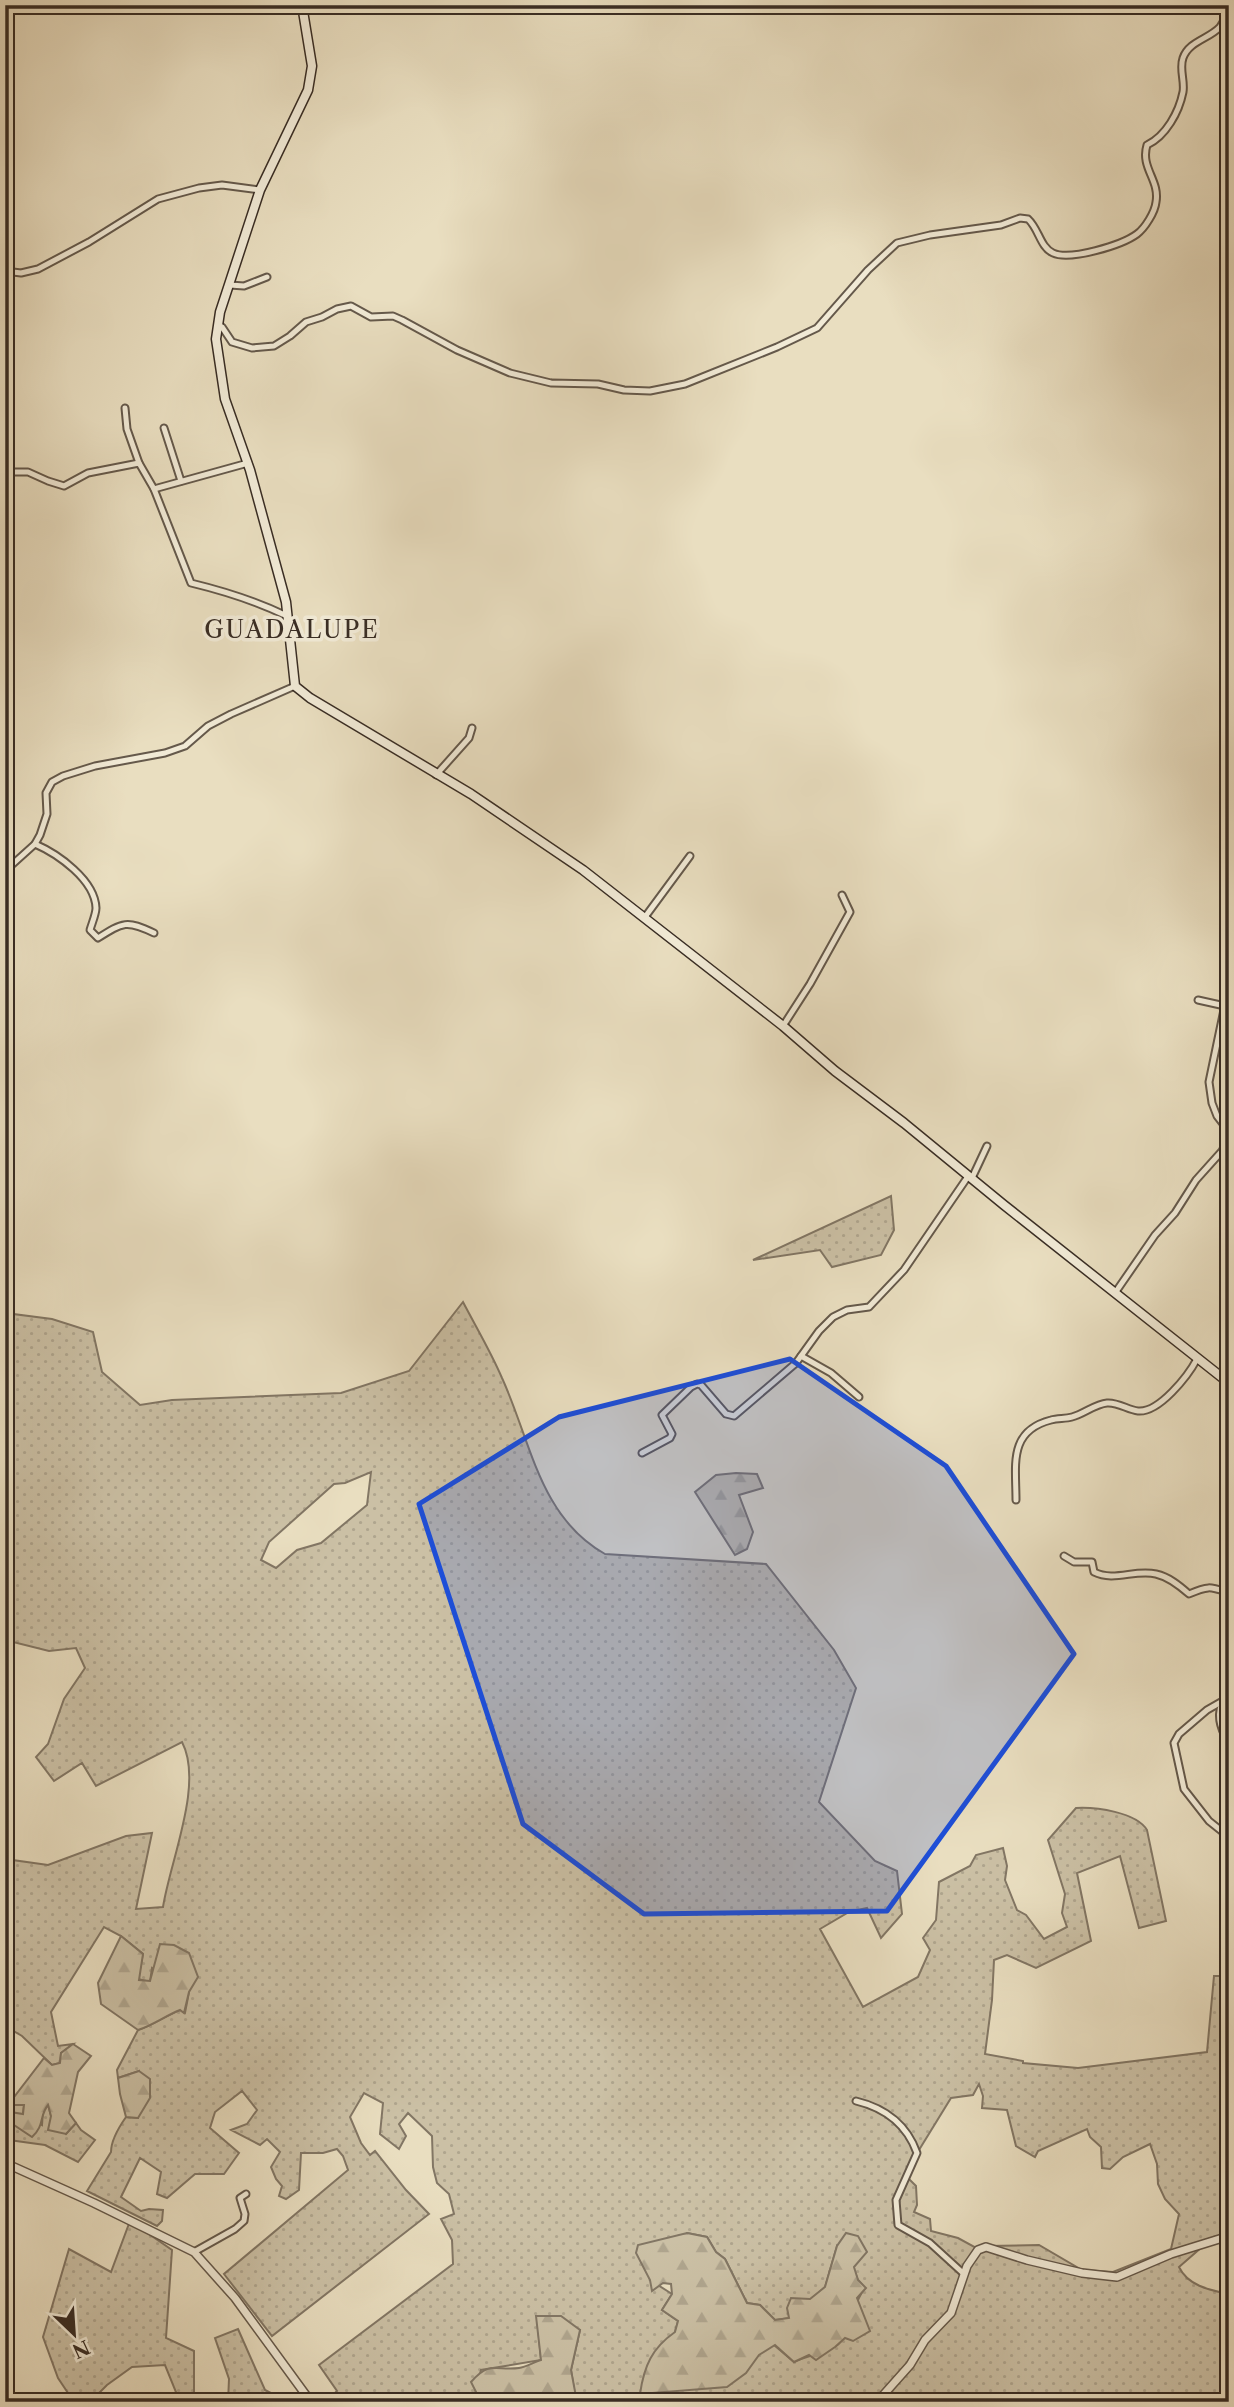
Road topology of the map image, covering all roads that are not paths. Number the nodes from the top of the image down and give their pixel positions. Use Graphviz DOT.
graph roads {
  1 [pos="302,5"];
  2 [pos="444,5"];
  3 [pos="437,9"];
  4 [pos="1229,12"];
  5 [pos="260,190"];
  6 [pos="5,271"];
  7 [pos="267,277"];
  8 [pos="230,285"];
  9 [pos="218,325"];
  10 [pos="125,408"];
  11 [pos="164,428"];
  12 [pos="139,463"];
  13 [pos="248,463"];
  14 [pos="5,472"];
  15 [pos="181,481"];
  16 [pos="154,489"];
  17 [pos="288,616"];
  18 [pos="295,686"];
  19 [pos="472,728"];
  20 [pos="436,775"];
  21 [pos="36,844"];
  22 [pos="690,856"];
  23 [pos="5,871"];
  24 [pos="842,895"];
  25 [pos="645,917"];
  26 [pos="154,933"];
  27 [pos="1229,999"];
  28 [pos="1198,1000"];
  29 [pos="1225,1006"];
  30 [pos="783,1026"];
  31 [pos="987,1146"];
  32 [pos="970,1176"];
  33 [pos="1115,1293"];
  34 [pos="801,1356"];
  35 [pos="1197,1359"];
  36 [pos="1229,1383"];
  37 [pos="859,1397"];
  38 [pos="642,1453"];
  39 [pos="1016,1500"];
  40 [pos="1064,1556"];
  41 [pos="1229,1593"];
  42 [pos="1229,1695"];
  43 [pos="1221,1702"];
  44 [pos="1226,1736"];
  45 [pos="1229,1837"];
  46 [pos="856,2101"];
  47 [pos="5,2163"];
  48 [pos="246,2194"];
  49 [pos="1229,2236"];
  50 [pos="194,2252"];
  51 [pos="964,2274"];
  52 [pos="311,2402"];
  53 [pos="877,2402"];
  1 -- 5 [label="main road"];
  2 -- 3 [label="street"];
  4 -- 9 [label="street"];
  5 -- 6 [label="street"];
  5 -- 8 [label="main road"];
  7 -- 8 [label="street"];
  8 -- 9 [label="main road"];
  9 -- 13 [label="main road"];
  10 -- 12 [label="street"];
  11 -- 15 [label="street"];
  12 -- 14 [label="street"];
  12 -- 16 [label="street"];
  13 -- 15 [label="street"];
  13 -- 17 [label="main road"];
  15 -- 16 [label="street"];
  16 -- 17 [label="street"];
  17 -- 18 [label="main road"];
  18 -- 20 [label="main road"];
  18 -- 21 [label="street"];
  19 -- 20 [label="street"];
  20 -- 25 [label="main road"];
  21 -- 23 [label="street"];
  21 -- 26 [label="street"];
  22 -- 25 [label="street"];
  24 -- 30 [label="street"];
  25 -- 30 [label="main road"];
  27 -- 29 [label="street"];
  28 -- 29 [label="street"];
  29 -- 33 [label="street"];
  30 -- 32 [label="main road"];
  31 -- 32 [label="street"];
  32 -- 33 [label="main road"];
  32 -- 34 [label="street"];
  33 -- 35 [label="main road"];
  34 -- 37 [label="street"];
  34 -- 38 [label="street"];
  35 -- 36 [label="main road"];
  35 -- 39 [label="street"];
  40 -- 41 [label="street"];
  42 -- 43 [label="street"];
  43 -- 44 [label="street"];
  43 -- 45 [label="street"];
  46 -- 51 [label="street"];
  47 -- 50 [label="street"];
  48 -- 50 [label="street"];
  49 -- 51 [label="street"];
  50 -- 52 [label="street"];
  51 -- 53 [label="street"];
}
